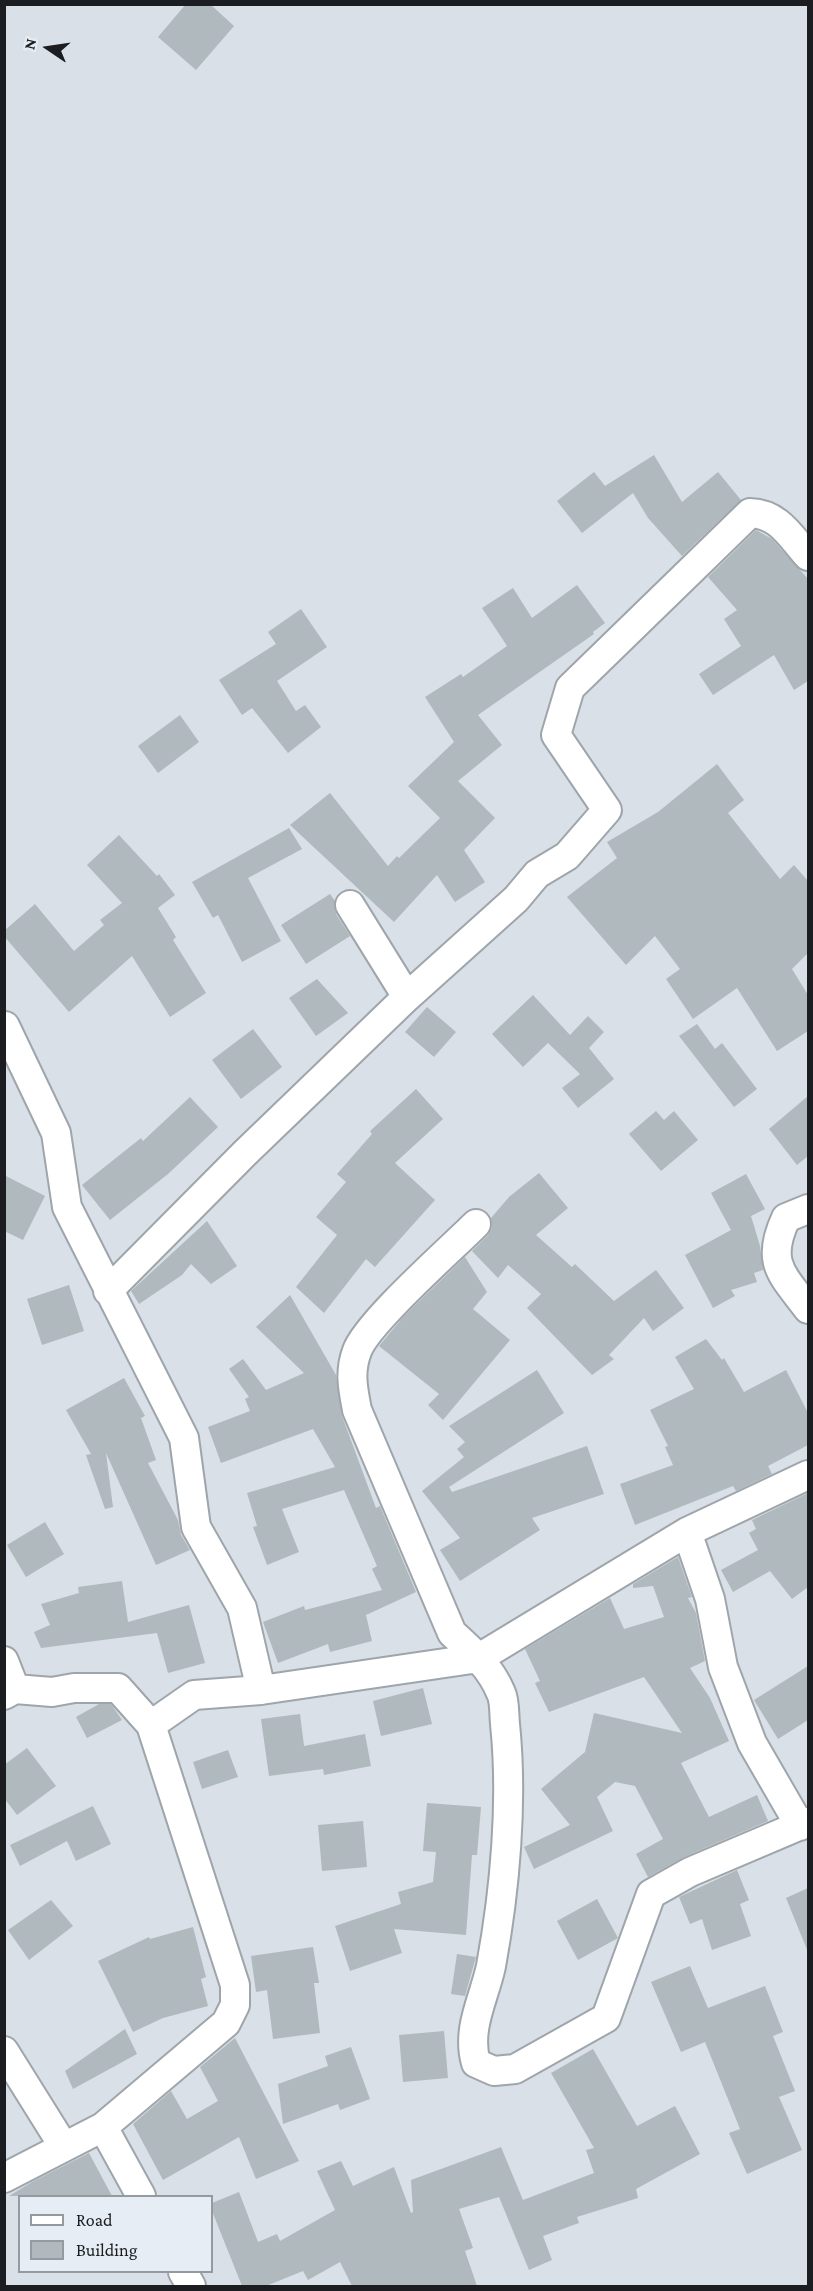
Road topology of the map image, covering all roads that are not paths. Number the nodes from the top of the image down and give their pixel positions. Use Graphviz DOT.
graph roads {
  1 [pos="808,556"];
  2 [pos="350,905"];
  3 [pos="407,997"];
  4 [pos="6,1026"];
  5 [pos="808,1209"];
  6 [pos="476,1224"];
  7 [pos="108,1291"];
  8 [pos="808,1309"];
  9 [pos="808,1475"];
  10 [pos="687,1532"];
  11 [pos="479,1658"];
  12 [pos="4,1661"];
  13 [pos="261,1690"];
  14 [pos="10,1692"];
  15 [pos="151,1725"];
  16 [pos="804,1824"];
  17 [pos="4,2051"];
  18 [pos="103,2127"];
  19 [pos="64,2147"];
  20 [pos="4,2178"];
  21 [pos="140,2195"];
  1 -- 3 [label="street"];
  2 -- 3 [label="street"];
  3 -- 7 [label="street"];
  4 -- 7 [label="street"];
  5 -- 8 [label="street"];
  6 -- 11 [label="street"];
  7 -- 13 [label="street"];
  9 -- 10 [label="street"];
  10 -- 11 [label="street"];
  10 -- 16 [label="street"];
  11 -- 13 [label="street"];
  11 -- 16 [label="street"];
  12 -- 14 [label="street"];
  13 -- 15 [label="street"];
  14 -- 15 [label="street"];
  15 -- 18 [label="street"];
  17 -- 19 [label="street"];
  18 -- 19 [label="street"];
  18 -- 21 [label="street"];
  19 -- 20 [label="street"];
}
